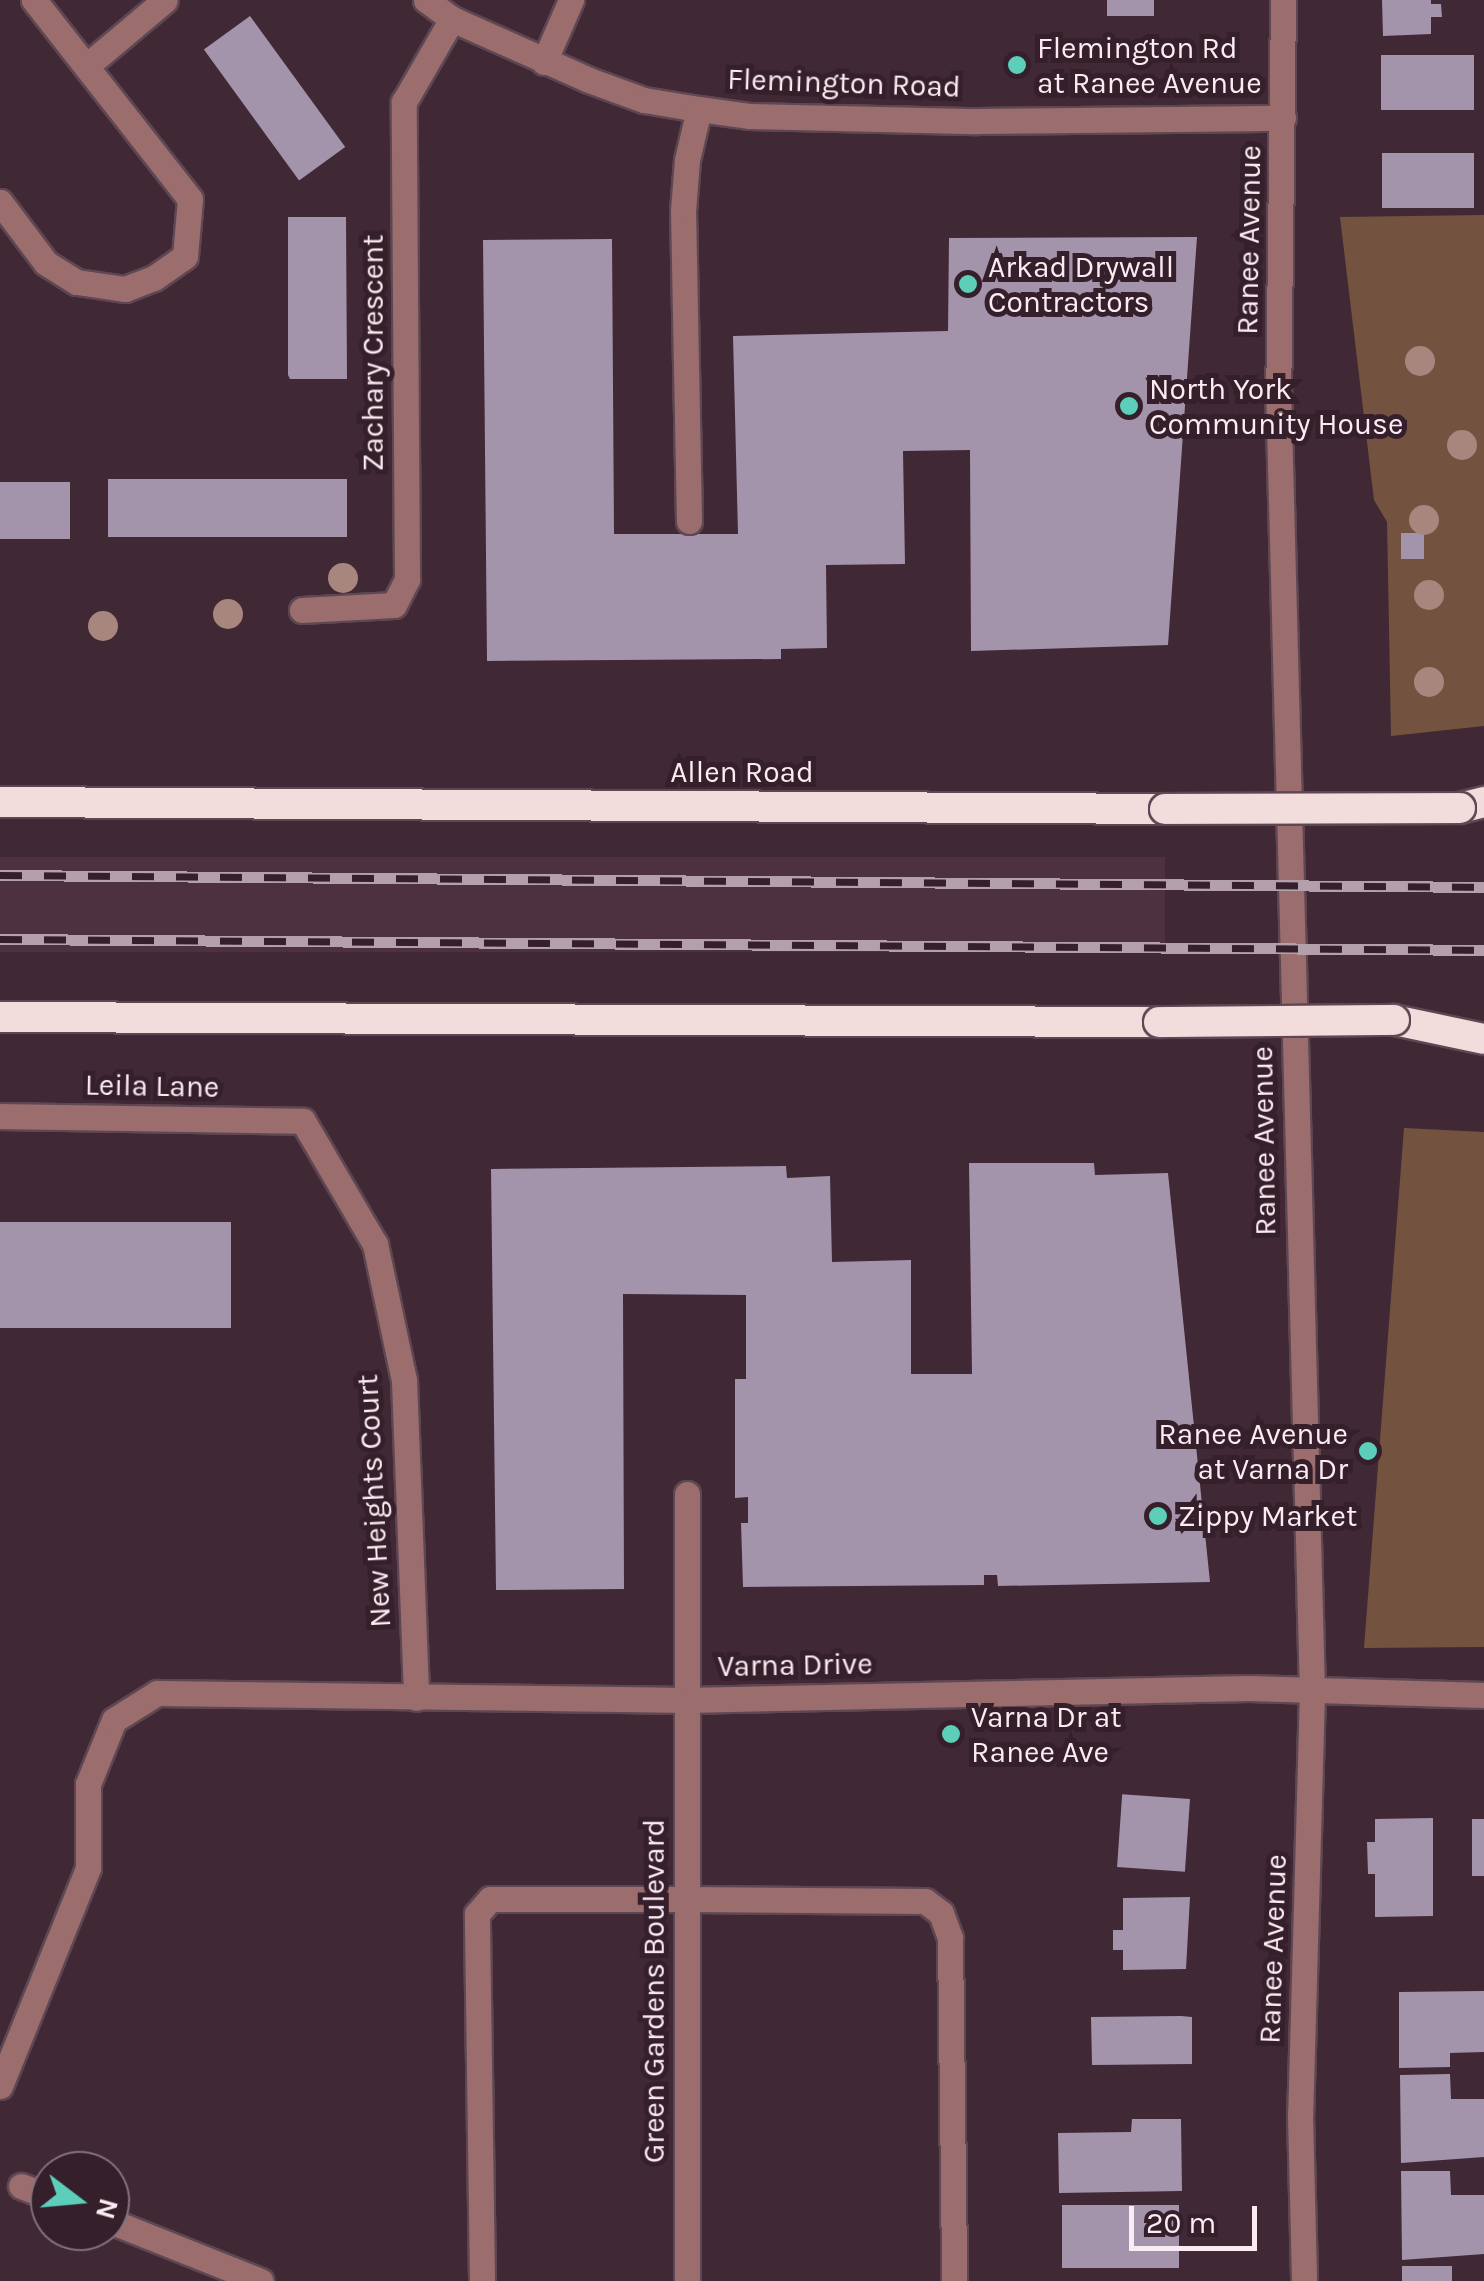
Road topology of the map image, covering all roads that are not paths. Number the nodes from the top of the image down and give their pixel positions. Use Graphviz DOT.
graph roads {
  1 [pos="34,0"];
  2 [pos="164,0"];
  3 [pos="426,0"];
  4 [pos="571,0"];
  5 [pos="1283,0"];
  6 [pos="452,19"];
  7 [pos="544,62"];
  8 [pos="88,64"];
  9 [pos="700,109"];
  10 [pos="1283,118"];
  11 [pos="0,202"];
  12 [pos="689,521"];
  13 [pos="302,610"];
  14 [pos="0,802"];
  15 [pos="1476,806"];
  16 [pos="0,1017"];
  17 [pos="1394,1020"];
  18 [pos="1484,1021"];
  19 [pos="1484,1039"];
  20 [pos="0,1116"];
  21 [pos="303,1121"];
  22 [pos="686,1494"];
  23 [pos="1312,1692"];
  24 [pos="1484,1695"];
  25 [pos="416,1698"];
  26 [pos="685,1700"];
  27 [pos="687,1899"];
  28 [pos="0,2086"];
  29 [pos="21,2186"];
  30 [pos="30,2189"];
  31 [pos="130,2229"];
  32 [pos="261,2281"];
  33 [pos="482,2281"];
  34 [pos="687,2281"];
  35 [pos="954,2281"];
  36 [pos="1304,2281"];
  1 -- 8 [label="street"];
  2 -- 8 [label="street"];
  3 -- 6 [label="street, Flemington Road"];
  4 -- 7 [label="street"];
  5 -- 10 [label="street, Ranee Avenue"];
  6 -- 7 [label="street, Flemington Road"];
  6 -- 13 [label="street, Zachary Crescent"];
  7 -- 9 [label="street, Flemington Road"];
  8 -- 11 [label="street"];
  9 -- 10 [label="street, Flemington Road"];
  9 -- 12 [label="street"];
  10 -- 23 [label="street, Ranee Avenue"];
  14 -- 15 [label="highway, Allen Road, bridge"];
  16 -- 17 [label="highway, bridge"];
  17 -- 18 [label="highway"];
  17 -- 19 [label="highway"];
  20 -- 21 [label="street, Leila Lane"];
  21 -- 25 [label="street, New Heights Court"];
  22 -- 26 [label="street, Green Gardens Boulevard"];
  23 -- 24 [label="street, Varna Drive"];
  23 -- 26 [label="street, Varna Drive"];
  23 -- 36 [label="street, Ranee Avenue"];
  25 -- 26 [label="street, Varna Drive"];
  25 -- 28 [label="street, Varna Drive"];
  26 -- 27 [label="street, Green Gardens Boulevard"];
  27 -- 33 [label="street"];
  27 -- 34 [label="street, Green Gardens Boulevard"];
  27 -- 35 [label="street"];
  29 -- 30 [label="street"];
  31 -- 32 [label="street"];
}
